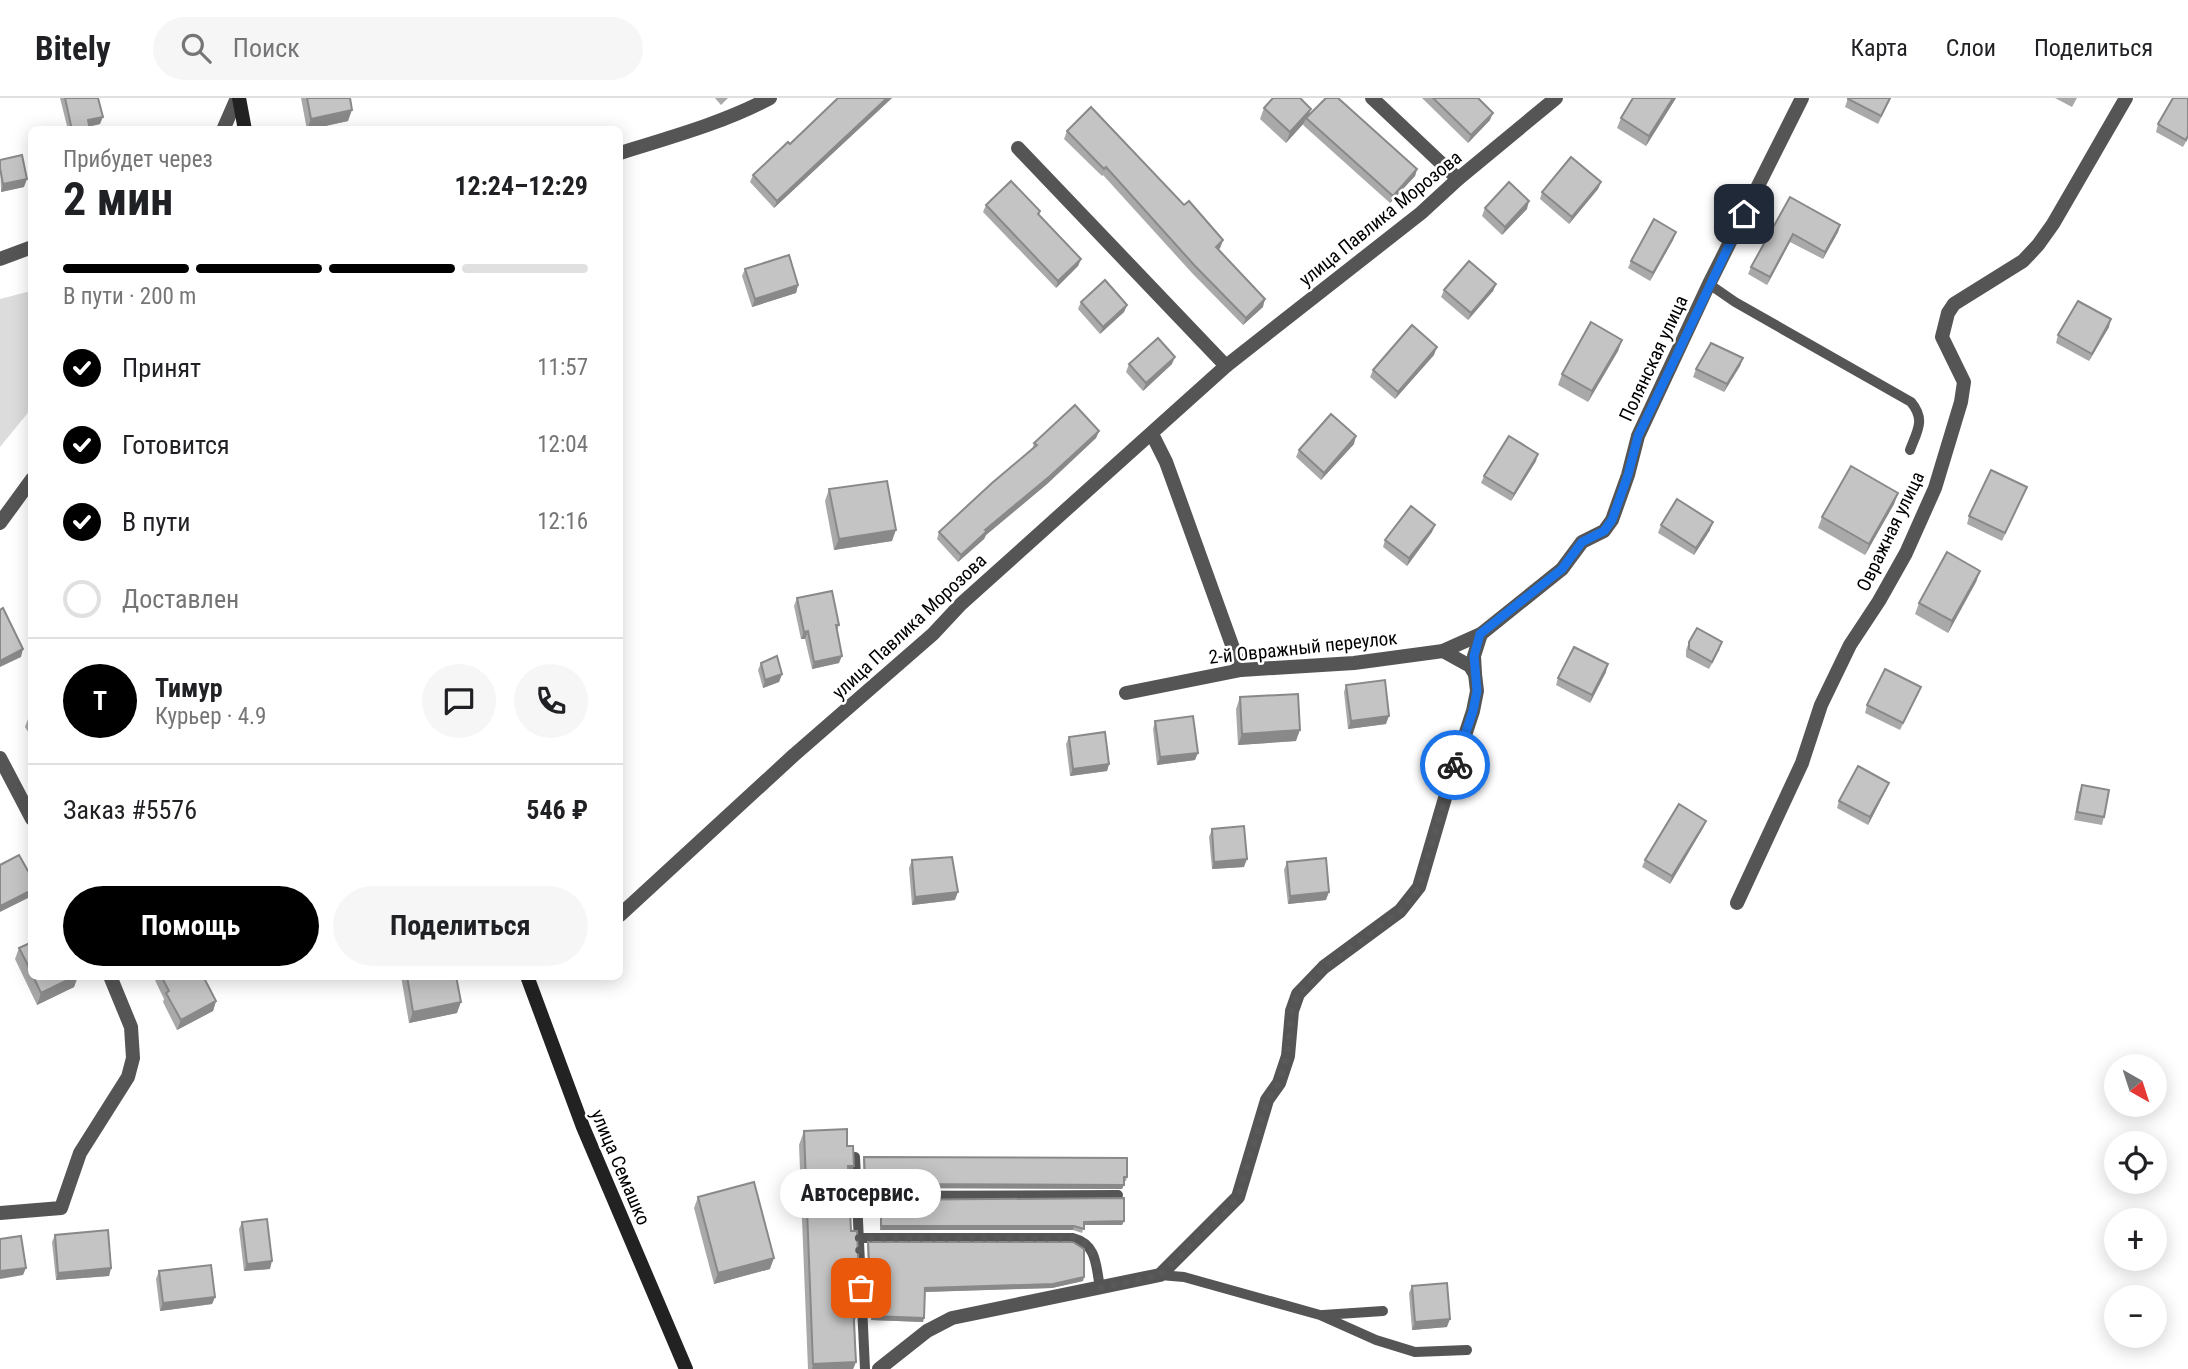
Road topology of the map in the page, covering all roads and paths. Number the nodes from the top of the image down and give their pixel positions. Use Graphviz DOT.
graph roads {
  1 [pos="238,98"];
  2 [pos="771,98"];
  3 [pos="1372,98"];
  4 [pos="1556,98"];
  5 [pos="1802,98"];
  6 [pos="2126,98"];
  7 [pos="225,126"];
  8 [pos="244,126"];
  9 [pos="1018,148"];
  10 [pos="623,152"];
  11 [pos="1458,179"];
  12 [pos="28,248"];
  13 [pos="0,259"];
  14 [pos="1709,284"];
  15 [pos="1226,366"];
  16 [pos="1152,434"];
  17 [pos="1910,450"];
  18 [pos="28,484"];
  19 [pos="0,523"];
  20 [pos="1480,634"];
  21 [pos="1443,651"];
  22 [pos="1241,670"];
  23 [pos="1475,674"];
  24 [pos="1126,693"];
  25 [pos="0,758"];
  26 [pos="28,812"];
  27 [pos="1737,903"];
  28 [pos="623,912"];
  29 [pos="112,980"];
  30 [pos="532,980"];
  31 [pos="855,1157"];
  32 [pos="1118,1195"];
  33 [pos="857,1196"];
  34 [pos="0,1213"];
  35 [pos="858,1238"];
  36 [pos="1160,1275"];
  37 [pos="1100,1288"];
  38 [pos="1383,1311"];
  39 [pos="1320,1315"];
  40 [pos="1467,1350"];
  41 [pos="687,1369"];
  42 [pos="865,1369"];
  43 [pos="879,1369"];
  1 -- 7 [label="street"];
  1 -- 8 [label="main road"];
  2 -- 10 [label="street"];
  3 -- 11 [label="street"];
  4 -- 11 [label="street, улица Павлика Морозова"];
  5 -- 14 [label="street, Полянская улица"];
  6 -- 27 [label="street, Овражная улица"];
  9 -- 15 [label="street"];
  11 -- 15 [label="street, улица Павлика Морозова"];
  12 -- 13 [label="street"];
  14 -- 17 [label="lane"];
  14 -- 20 [label="street, Полянская улица"];
  15 -- 16 [label="street, улица Павлика Морозова"];
  16 -- 22 [label="street"];
  16 -- 28 [label="street, улица Павлика Морозова"];
  18 -- 19 [label="street"];
  20 -- 21 [label="street, Полянская улица"];
  20 -- 23 [label="street"];
  21 -- 22 [label="street, 2-й Овражный переулок"];
  21 -- 23 [label="street"];
  22 -- 24 [label="street, 2-й Овражный переулок"];
  23 -- 36 [label="street"];
  25 -- 26 [label="street"];
  29 -- 34 [label="street"];
  30 -- 41 [label="main road, улица Семашко"];
  31 -- 33 [label="lane"];
  32 -- 33 [label="lane"];
  33 -- 35 [label="lane"];
  35 -- 37 [label="lane"];
  35 -- 42 [label="lane"];
  36 -- 37 [label="street"];
  36 -- 39 [label="lane"];
  37 -- 43 [label="street"];
  38 -- 39 [label="lane"];
  39 -- 40 [label="lane"];
}
